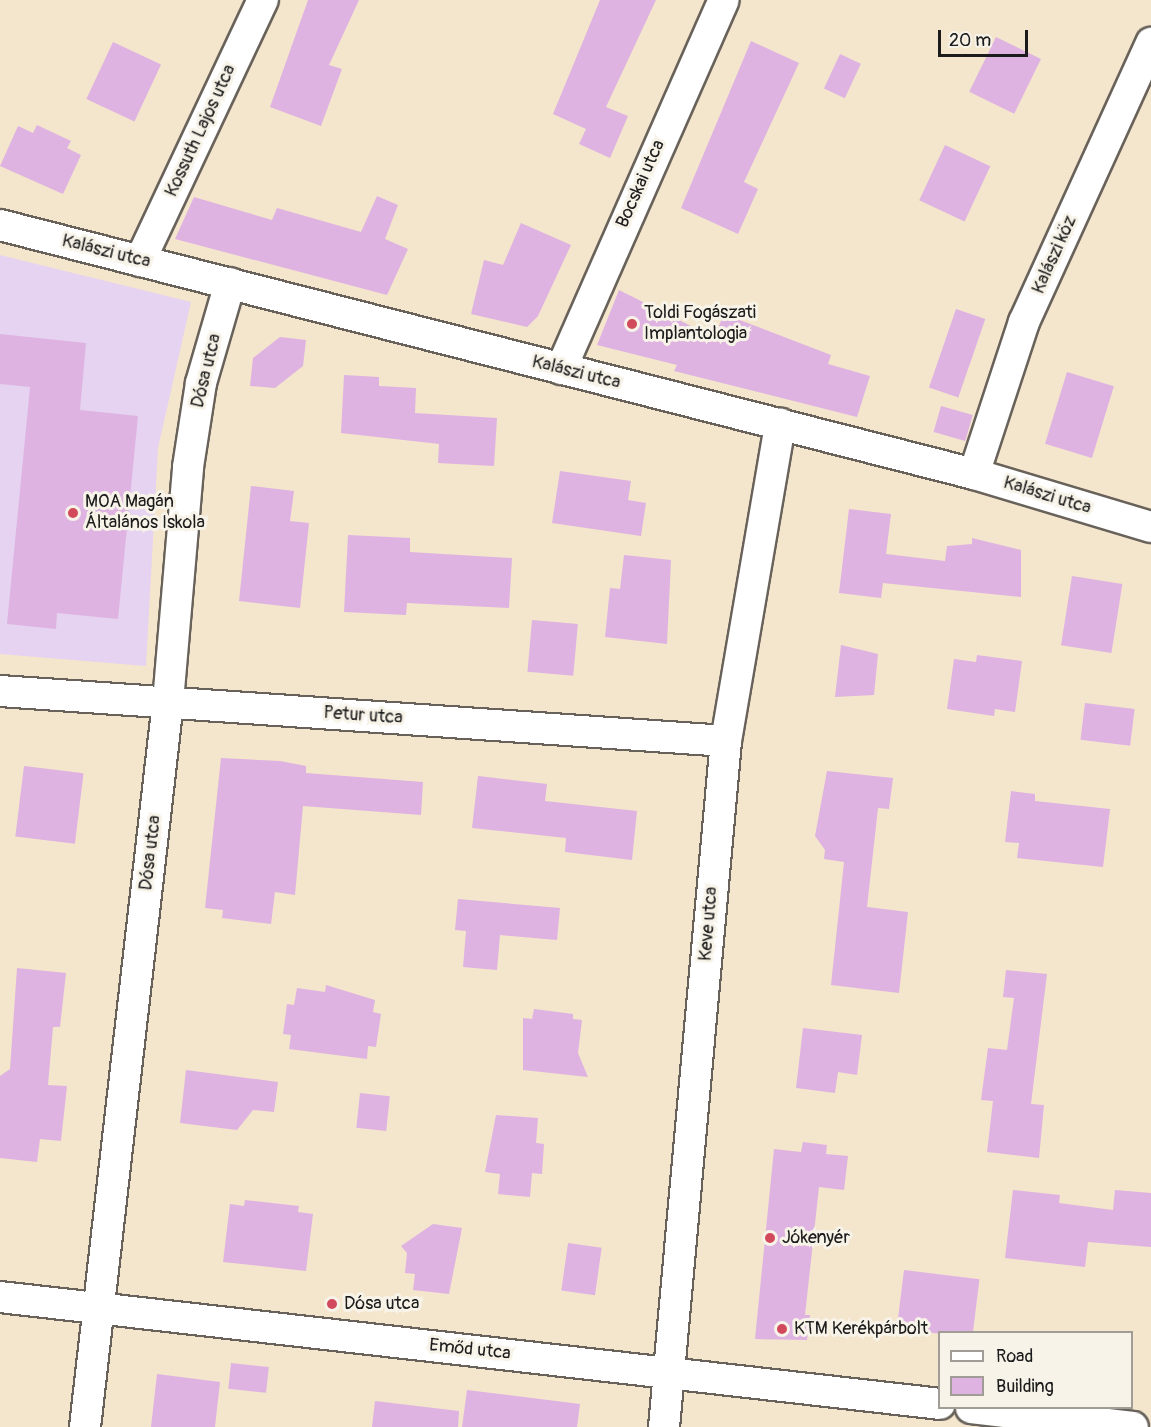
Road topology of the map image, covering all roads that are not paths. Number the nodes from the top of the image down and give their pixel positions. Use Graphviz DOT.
graph roads {
  1 [pos="263,0"];
  2 [pos="724,0"];
  3 [pos="1151,43"];
  4 [pos="0,225"];
  5 [pos="140,261"];
  6 [pos="230,283"];
  7 [pos="561,369"];
  8 [pos="780,424"];
  9 [pos="974,474"];
  10 [pos="1151,527"];
  11 [pos="0,691"];
  12 [pos="168,702"];
  13 [pos="726,741"];
  14 [pos="0,1297"];
  15 [pos="99,1309"];
  16 [pos="670,1371"];
  17 [pos="938,1404"];
  18 [pos="987,1409"];
  19 [pos="85,1427"];
  20 [pos="663,1427"];
  21 [pos="1133,1427"];
  1 -- 5 [label="street, Kossuth Lajos utca"];
  2 -- 7 [label="street, Bocskai utca"];
  3 -- 9 [label="street, Kalászi köz"];
  4 -- 5 [label="street, Kalászi utca"];
  5 -- 6 [label="street, Kalászi utca"];
  6 -- 7 [label="street, Kalászi utca"];
  6 -- 12 [label="street, Dósa utca"];
  7 -- 8 [label="street, Kalászi utca"];
  8 -- 9 [label="street, Kalászi utca"];
  8 -- 13 [label="street, Keve utca"];
  9 -- 10 [label="street, Kalászi utca"];
  11 -- 12 [label="street, Petur utca"];
  12 -- 13 [label="street, Petur utca"];
  12 -- 15 [label="street, Dósa utca"];
  13 -- 16 [label="street, Keve utca"];
  14 -- 15 [label="street, Emőd utca"];
  15 -- 16 [label="street, Emőd utca"];
  15 -- 19 [label="street, Dósa utca"];
  16 -- 17 [label="street, Emőd utca"];
  16 -- 20 [label="street, Keve utca"];
  18 -- 21 [label="street"];
}
